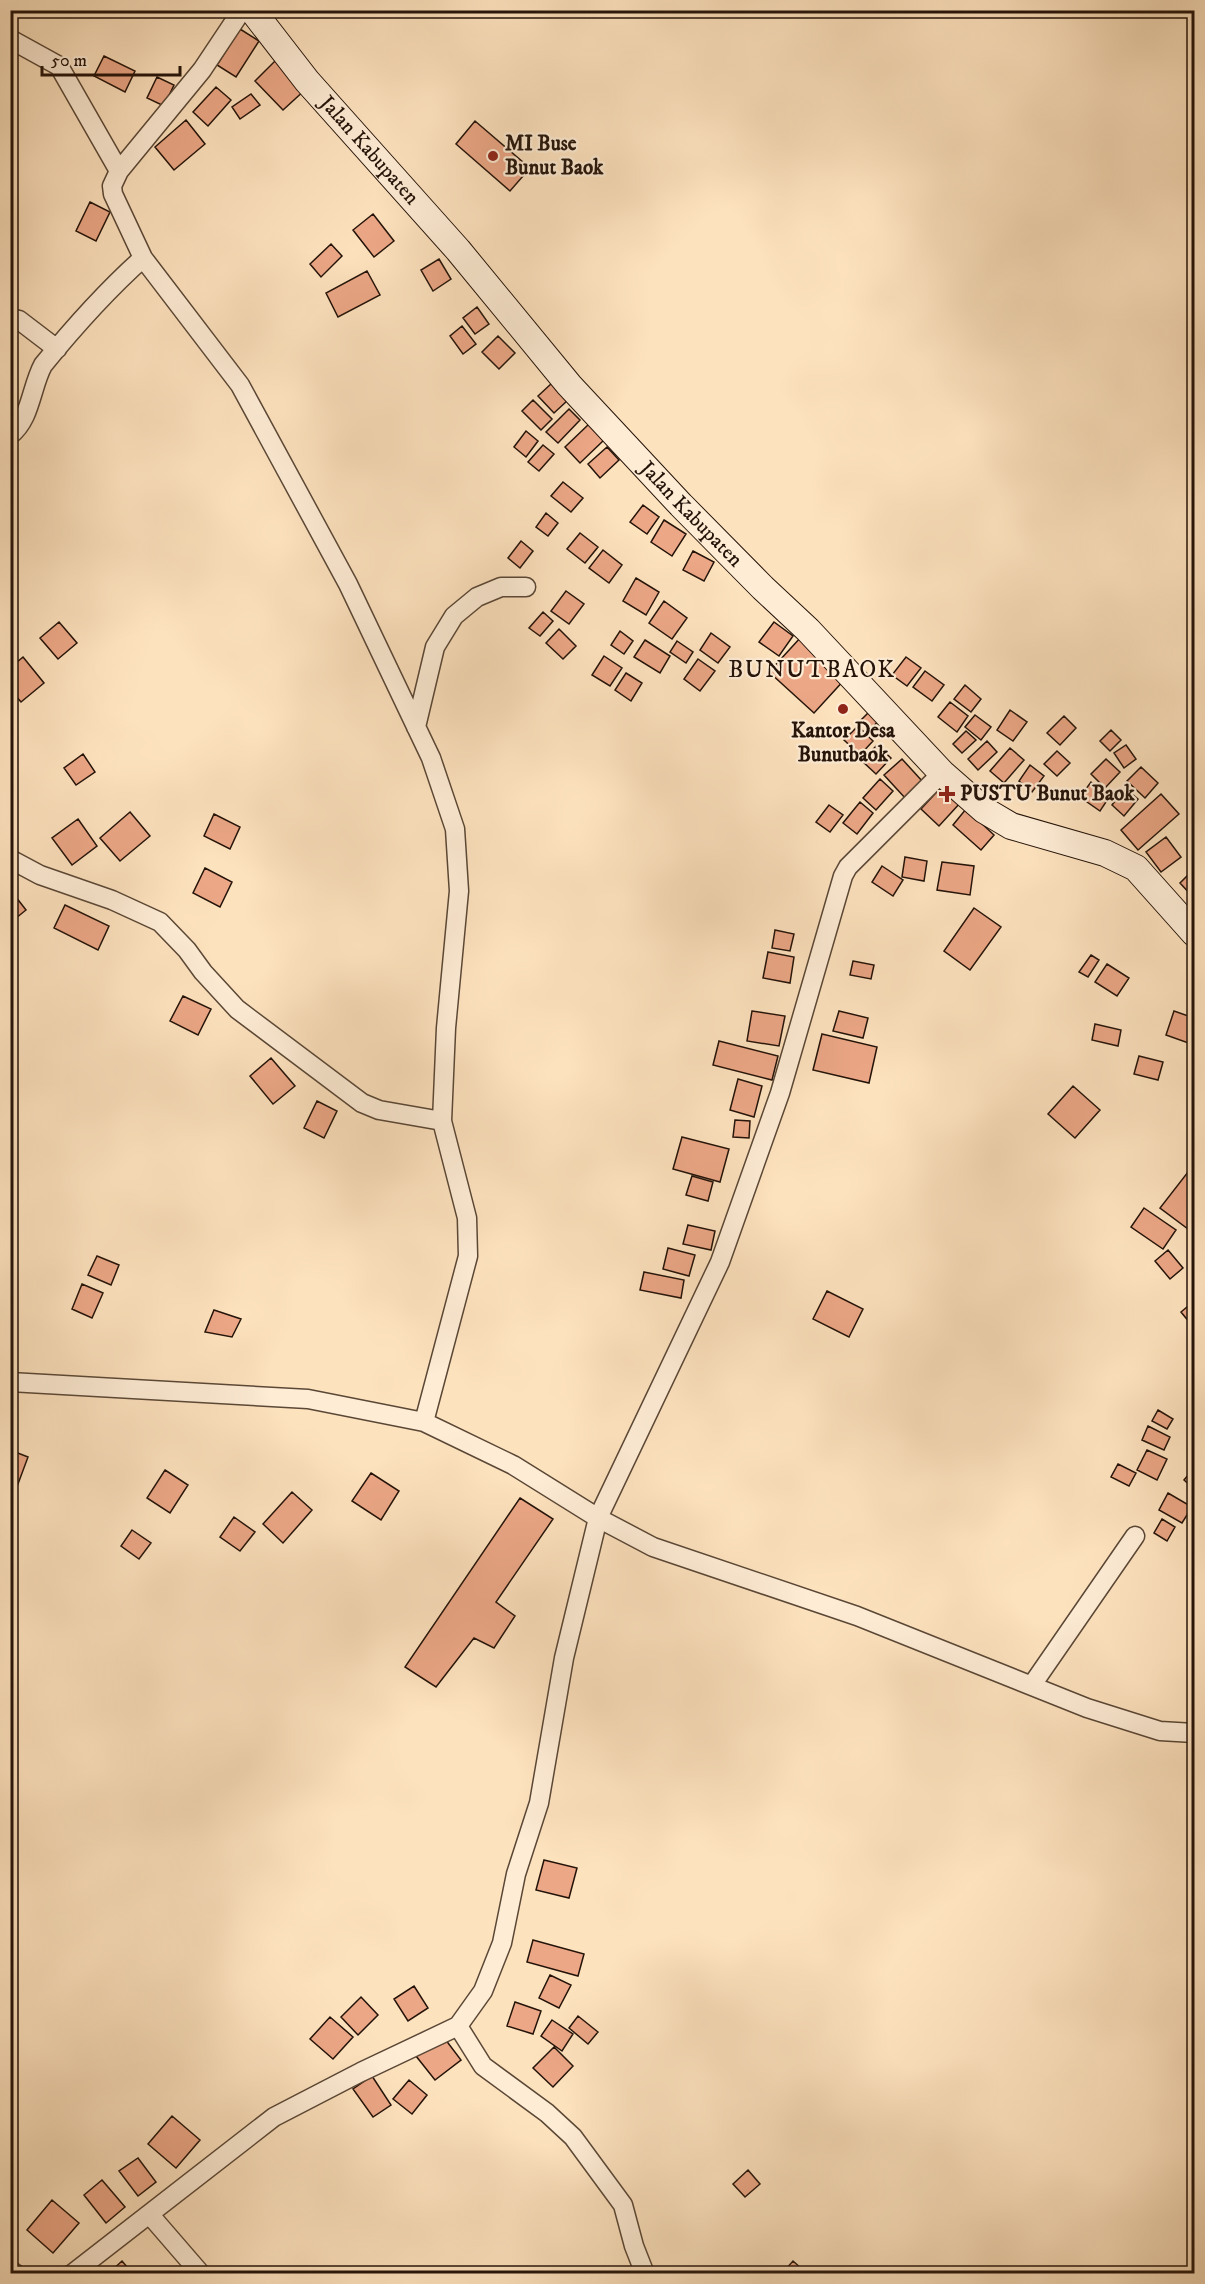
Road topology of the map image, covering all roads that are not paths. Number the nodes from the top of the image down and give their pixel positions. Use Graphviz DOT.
graph roads {
  1 [pos="242,10"];
  2 [pos="252,10"];
  3 [pos="10,39"];
  4 [pos="119,171"];
  5 [pos="143,258"];
  6 [pos="10,318"];
  7 [pos="57,349"];
  8 [pos="10,435"];
  9 [pos="526,586"];
  10 [pos="416,727"];
  11 [pos="942,773"];
  12 [pos="10,859"];
  13 [pos="1194,933"];
  14 [pos="442,1120"];
  15 [pos="10,1382"];
  16 [pos="424,1422"];
  17 [pos="598,1518"];
  18 [pos="1135,1536"];
  19 [pos="1032,1685"];
  20 [pos="1194,1733"];
  21 [pos="458,2026"];
  22 [pos="150,2215"];
  23 [pos="10,2270"];
  24 [pos="16,2274"];
  25 [pos="72,2274"];
  26 [pos="201,2274"];
  27 [pos="645,2274"];
  1 -- 4 [label="street"];
  2 -- 11 [label="street, Jalan Kabupaten"];
  3 -- 4 [label="street"];
  4 -- 5 [label="street"];
  5 -- 7 [label="street"];
  5 -- 10 [label="street"];
  6 -- 7 [label="street"];
  7 -- 8 [label="street"];
  9 -- 10 [label="street"];
  10 -- 14 [label="street"];
  11 -- 13 [label="street, Jalan Kabupaten"];
  11 -- 17 [label="street"];
  12 -- 14 [label="street"];
  14 -- 16 [label="street"];
  15 -- 16 [label="street"];
  16 -- 17 [label="street"];
  17 -- 19 [label="street"];
  17 -- 21 [label="street"];
  18 -- 19 [label="street"];
  19 -- 20 [label="street"];
  21 -- 22 [label="street"];
  21 -- 27 [label="street"];
  22 -- 25 [label="street"];
  22 -- 26 [label="street"];
  23 -- 24 [label="street"];
}
